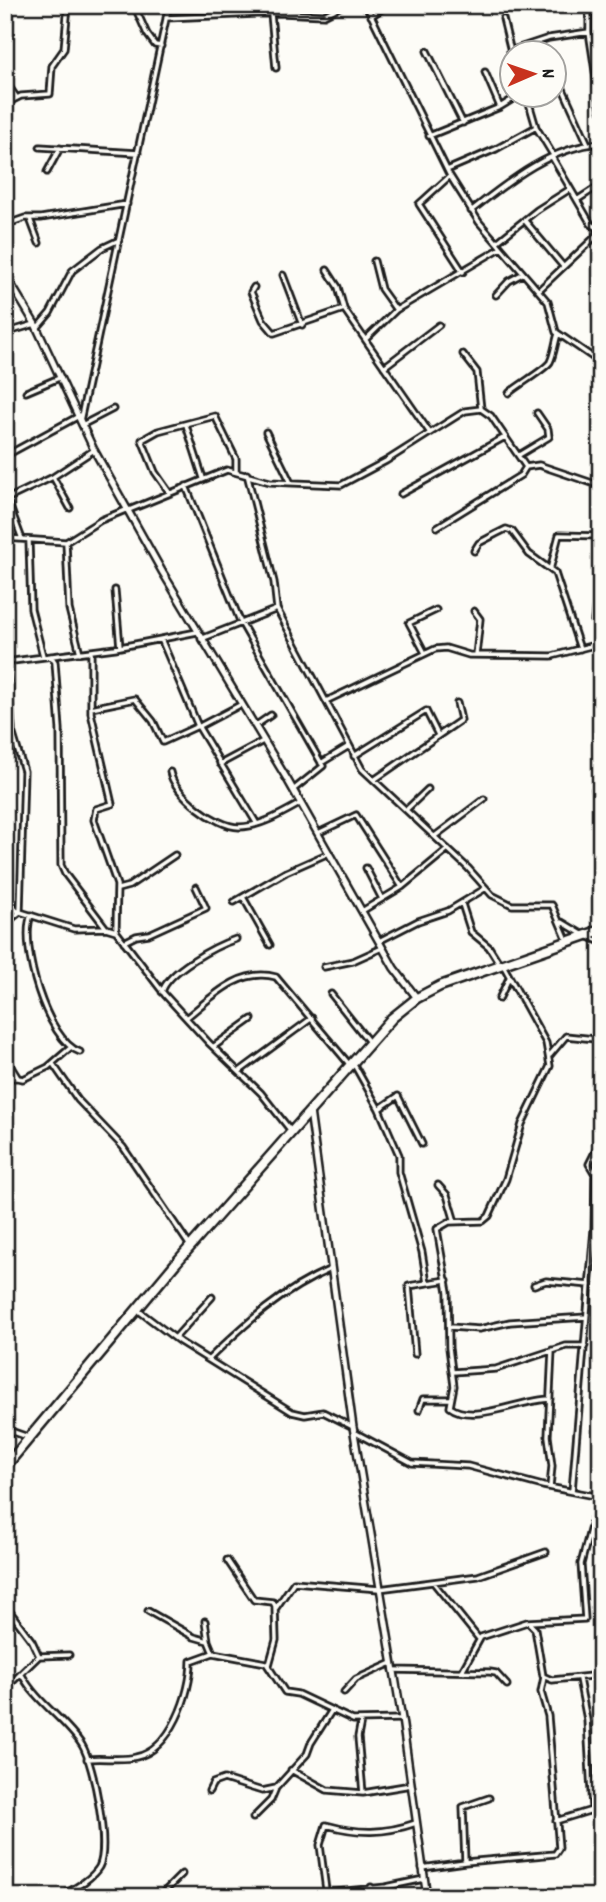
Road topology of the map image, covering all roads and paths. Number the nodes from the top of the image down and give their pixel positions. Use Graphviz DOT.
graph roads {
  1 [pos="68,5"];
  2 [pos="134,5"];
  3 [pos="169,5"];
  4 [pos="265,5"];
  5 [pos="344,5"];
  6 [pos="366,5"];
  7 [pos="388,5"];
  8 [pos="589,5"];
  9 [pos="268,14"];
  10 [pos="371,16"];
  11 [pos="166,18"];
  12 [pos="503,19"];
  13 [pos="589,32"];
  14 [pos="507,38"];
  15 [pos="549,38"];
  16 [pos="161,46"];
  17 [pos="427,51"];
  18 [pos="276,68"];
  19 [pos="485,72"];
  20 [pos="5,81"];
  21 [pos="16,98"];
  22 [pos="568,100"];
  23 [pos="498,102"];
  24 [pos="5,104"];
  25 [pos="498,108"];
  26 [pos="530,108"];
  27 [pos="601,110"];
  28 [pos="463,122"];
  29 [pos="536,127"];
  30 [pos="429,136"];
  31 [pos="601,143"];
  32 [pos="588,144"];
  33 [pos="40,147"];
  34 [pos="60,148"];
  35 [pos="138,153"];
  36 [pos="552,156"];
  37 [pos="447,170"];
  38 [pos="47,172"];
  39 [pos="450,176"];
  40 [pos="597,187"];
  41 [pos="570,189"];
  42 [pos="577,200"];
  43 [pos="127,204"];
  44 [pos="471,211"];
  45 [pos="30,219"];
  46 [pos="525,221"];
  47 [pos="5,225"];
  48 [pos="599,226"];
  49 [pos="120,240"];
  50 [pos="497,242"];
  51 [pos="39,243"];
  52 [pos="501,248"];
  53 [pos="374,261"];
  54 [pos="562,266"];
  55 [pos="327,270"];
  56 [pos="463,272"];
  57 [pos="522,274"];
  58 [pos="283,275"];
  59 [pos="7,278"];
  60 [pos="254,287"];
  61 [pos="539,290"];
  62 [pos="496,295"];
  63 [pos="344,309"];
  64 [pos="396,310"];
  65 [pos="302,325"];
  66 [pos="439,325"];
  67 [pos="36,326"];
  68 [pos="5,334"];
  69 [pos="558,334"];
  70 [pos="367,338"];
  71 [pos="463,354"];
  72 [pos="601,363"];
  73 [pos="384,368"];
  74 [pos="60,378"];
  75 [pos="26,392"];
  76 [pos="509,393"];
  77 [pos="113,409"];
  78 [pos="481,409"];
  79 [pos="537,413"];
  80 [pos="79,421"];
  81 [pos="186,425"];
  82 [pos="267,432"];
  83 [pos="430,433"];
  84 [pos="505,437"];
  85 [pos="94,450"];
  86 [pos="519,455"];
  87 [pos="5,456"];
  88 [pos="526,467"];
  89 [pos="236,471"];
  90 [pos="247,474"];
  91 [pos="53,477"];
  92 [pos="203,478"];
  93 [pos="290,483"];
  94 [pos="186,486"];
  95 [pos="601,486"];
  96 [pos="169,493"];
  97 [pos="401,494"];
  98 [pos="70,508"];
  99 [pos="128,509"];
  100 [pos="438,527"];
  101 [pos="601,536"];
  102 [pos="5,538"];
  103 [pos="22,539"];
  104 [pos="29,541"];
  105 [pos="66,542"];
  106 [pos="474,551"];
  107 [pos="601,553"];
  108 [pos="550,567"];
  109 [pos="600,582"];
  110 [pos="115,590"];
  111 [pos="277,609"];
  112 [pos="436,610"];
  113 [pos="474,611"];
  114 [pos="240,621"];
  115 [pos="199,636"];
  116 [pos="161,639"];
  117 [pos="598,644"];
  118 [pos="120,647"];
  119 [pos="580,649"];
  120 [pos="91,652"];
  121 [pos="80,653"];
  122 [pos="425,653"];
  123 [pos="58,655"];
  124 [pos="476,655"];
  125 [pos="601,655"];
  126 [pos="43,656"];
  127 [pos="51,656"];
  128 [pos="6,662"];
  129 [pos="55,662"];
  130 [pos="325,701"];
  131 [pos="457,703"];
  132 [pos="240,705"];
  133 [pos="91,708"];
  134 [pos="271,715"];
  135 [pos="254,726"];
  136 [pos="198,727"];
  137 [pos="12,731"];
  138 [pos="5,735"];
  139 [pos="438,735"];
  140 [pos="263,741"];
  141 [pos="349,746"];
  142 [pos="354,756"];
  143 [pos="321,763"];
  144 [pos="220,764"];
  145 [pos="170,772"];
  146 [pos="374,780"];
  147 [pos="428,789"];
  148 [pos="595,789"];
  149 [pos="293,790"];
  150 [pos="484,799"];
  151 [pos="300,803"];
  152 [pos="407,809"];
  153 [pos="257,824"];
  154 [pos="318,833"];
  155 [pos="435,836"];
  156 [pos="601,836"];
  157 [pos="448,849"];
  158 [pos="329,853"];
  159 [pos="175,855"];
  160 [pos="366,868"];
  161 [pos="196,887"];
  162 [pos="402,887"];
  163 [pos="486,888"];
  164 [pos="118,889"];
  165 [pos="243,897"];
  166 [pos="5,898"];
  167 [pos="382,899"];
  168 [pos="234,902"];
  169 [pos="462,904"];
  170 [pos="362,911"];
  171 [pos="20,912"];
  172 [pos="31,915"];
  173 [pos="560,920"];
  174 [pos="5,924"];
  175 [pos="106,928"];
  176 [pos="601,930"];
  177 [pos="116,931"];
  178 [pos="584,935"];
  179 [pos="236,939"];
  180 [pos="567,940"];
  181 [pos="378,941"];
  182 [pos="124,942"];
  183 [pos="601,942"];
  184 [pos="270,946"];
  185 [pos="382,948"];
  186 [pos="501,963"];
  187 [pos="324,967"];
  188 [pos="509,978"];
  189 [pos="162,992"];
  190 [pos="331,994"];
  191 [pos="417,998"];
  192 [pos="499,999"];
  193 [pos="186,1018"];
  194 [pos="312,1018"];
  195 [pos="252,1019"];
  196 [pos="369,1042"];
  197 [pos="601,1042"];
  198 [pos="213,1047"];
  199 [pos="69,1048"];
  200 [pos="80,1052"];
  201 [pos="549,1055"];
  202 [pos="5,1057"];
  203 [pos="351,1063"];
  204 [pos="53,1064"];
  205 [pos="240,1071"];
  206 [pos="5,1078"];
  207 [pos="19,1079"];
  208 [pos="310,1108"];
  209 [pos="379,1109"];
  210 [pos="290,1131"];
  211 [pos="601,1140"];
  212 [pos="422,1144"];
  213 [pos="438,1185"];
  214 [pos="455,1222"];
  215 [pos="594,1229"];
  216 [pos="601,1229"];
  217 [pos="191,1246"];
  218 [pos="333,1268"];
  219 [pos="447,1280"];
  220 [pos="427,1283"];
  221 [pos="534,1285"];
  222 [pos="590,1285"];
  223 [pos="212,1297"];
  224 [pos="137,1309"];
  225 [pos="586,1317"];
  226 [pos="449,1327"];
  227 [pos="175,1339"];
  228 [pos="584,1346"];
  229 [pos="552,1350"];
  230 [pos="415,1354"];
  231 [pos="209,1359"];
  232 [pos="453,1372"];
  233 [pos="550,1399"];
  234 [pos="450,1401"];
  235 [pos="419,1410"];
  236 [pos="5,1430"];
  237 [pos="354,1430"];
  238 [pos="30,1437"];
  239 [pos="5,1467"];
  240 [pos="550,1487"];
  241 [pos="572,1491"];
  242 [pos="600,1497"];
  243 [pos="546,1552"];
  244 [pos="227,1560"];
  245 [pos="433,1582"];
  246 [pos="379,1589"];
  247 [pos="5,1605"];
  248 [pos="276,1608"];
  249 [pos="148,1611"];
  250 [pos="205,1622"];
  251 [pos="527,1622"];
  252 [pos="479,1639"];
  253 [pos="208,1641"];
  254 [pos="213,1653"];
  255 [pos="69,1654"];
  256 [pos="39,1656"];
  257 [pos="393,1666"];
  258 [pos="269,1668"];
  259 [pos="462,1671"];
  260 [pos="22,1675"];
  261 [pos="601,1675"];
  262 [pos="544,1677"];
  263 [pos="579,1679"];
  264 [pos="507,1685"];
  265 [pos="5,1689"];
  266 [pos="344,1692"];
  267 [pos="332,1710"];
  268 [pos="402,1719"];
  269 [pos="363,1720"];
  270 [pos="87,1759"];
  271 [pos="291,1770"];
  272 [pos="411,1785"];
  273 [pos="276,1788"];
  274 [pos="209,1791"];
  275 [pos="363,1793"];
  276 [pos="489,1798"];
  277 [pos="601,1810"];
  278 [pos="590,1813"];
  279 [pos="253,1818"];
  280 [pos="556,1821"];
  281 [pos="416,1823"];
  282 [pos="464,1862"];
  283 [pos="422,1868"];
  284 [pos="182,1874"];
  285 [pos="424,1879"];
  286 [pos="371,1887"];
  287 [pos="326,1891"];
  288 [pos="60,1897"];
  289 [pos="159,1897"];
  290 [pos="287,1897"];
  291 [pos="371,1897"];
  292 [pos="427,1897"];
  1 -- 21 [label="street"];
  2 -- 16 [label="street"];
  3 -- 11 [label="street"];
  4 -- 9 [label="street"];
  5 -- 9 [label="street"];
  6 -- 10 [label="street"];
  7 -- 10 [label="street"];
  8 -- 13 [label="street"];
  9 -- 11 [label="street"];
  9 -- 18 [label="street"];
  10 -- 30 [label="street"];
  11 -- 16 [label="street"];
  12 -- 14 [label="street"];
  13 -- 15 [label="street"];
  13 -- 27 [label="street"];
  16 -- 35 [label="street"];
  17 -- 28 [label="street"];
  19 -- 23 [label="street"];
  20 -- 21 [label="street"];
  21 -- 24 [label="street"];
  22 -- 32 [label="street"];
  25 -- 28 [label="street"];
  26 -- 29 [label="street"];
  28 -- 30 [label="street"];
  29 -- 36 [label="street"];
  29 -- 37 [label="street"];
  30 -- 37 [label="street"];
  31 -- 32 [label="street"];
  32 -- 36 [label="street"];
  33 -- 34 [label="street"];
  34 -- 35 [label="street"];
  34 -- 38 [label="street"];
  35 -- 43 [label="street"];
  36 -- 41 [label="street"];
  36 -- 44 [label="street"];
  37 -- 39 [label="street"];
  39 -- 44 [label="street"];
  39 -- 56 [label="street"];
  40 -- 42 [label="street"];
  41 -- 42 [label="street"];
  41 -- 46 [label="street"];
  42 -- 48 [label="street"];
  43 -- 45 [label="street"];
  43 -- 49 [label="street"];
  44 -- 50 [label="street"];
  45 -- 47 [label="street"];
  45 -- 51 [label="street"];
  46 -- 50 [label="street"];
  46 -- 54 [label="street"];
  48 -- 54 [label="street"];
  49 -- 67 [label="street"];
  49 -- 80 [label="street"];
  50 -- 52 [label="street"];
  52 -- 56 [label="street"];
  52 -- 57 [label="street"];
  53 -- 64 [label="street"];
  54 -- 61 [label="street"];
  55 -- 63 [label="street"];
  56 -- 64 [label="street"];
  57 -- 61 [label="street"];
  57 -- 62 [label="street"];
  58 -- 65 [label="street"];
  59 -- 67 [label="street"];
  60 -- 65 [label="street"];
  61 -- 69 [label="street"];
  63 -- 65 [label="street"];
  63 -- 70 [label="street"];
  64 -- 70 [label="street"];
  66 -- 73 [label="street"];
  67 -- 68 [label="street"];
  67 -- 74 [label="street"];
  69 -- 72 [label="street"];
  69 -- 76 [label="street"];
  70 -- 73 [label="street"];
  71 -- 78 [label="street"];
  73 -- 83 [label="street"];
  74 -- 75 [label="street"];
  74 -- 80 [label="street"];
  77 -- 80 [label="street"];
  78 -- 83 [label="street"];
  78 -- 84 [label="street"];
  79 -- 86 [label="street"];
  80 -- 85 [label="street"];
  80 -- 87 [label="street"];
  81 -- 89 [label="street"];
  81 -- 92 [label="street"];
  81 -- 96 [label="street"];
  82 -- 93 [label="street"];
  83 -- 93 [label="street"];
  84 -- 86 [label="street"];
  84 -- 97 [label="street"];
  85 -- 91 [label="street"];
  85 -- 99 [label="street"];
  86 -- 88 [label="street"];
  88 -- 95 [label="street"];
  88 -- 100 [label="street"];
  89 -- 90 [label="street"];
  89 -- 92 [label="street"];
  90 -- 93 [label="street"];
  90 -- 111 [label="street"];
  91 -- 98 [label="street"];
  91 -- 103 [label="street"];
  92 -- 94 [label="street"];
  94 -- 96 [label="street"];
  94 -- 114 [label="street"];
  96 -- 99 [label="street"];
  99 -- 105 [label="street"];
  99 -- 115 [label="street"];
  101 -- 108 [label="street"];
  102 -- 103 [label="street"];
  103 -- 104 [label="street"];
  104 -- 105 [label="street"];
  104 -- 126 [label="street"];
  105 -- 121 [label="street"];
  106 -- 108 [label="street"];
  107 -- 109 [label="street"];
  108 -- 119 [label="street"];
  109 -- 117 [label="street"];
  110 -- 118 [label="street"];
  111 -- 114 [label="street"];
  111 -- 130 [label="street"];
  112 -- 122 [label="street"];
  113 -- 124 [label="street"];
  114 -- 115 [label="street"];
  114 -- 143 [label="street"];
  115 -- 116 [label="street"];
  115 -- 132 [label="street"];
  116 -- 118 [label="street"];
  116 -- 136 [label="street"];
  117 -- 119 [label="street"];
  117 -- 125 [label="street"];
  118 -- 120 [label="street"];
  119 -- 124 [label="street"];
  120 -- 121 [label="street"];
  120 -- 133 [label="street"];
  121 -- 123 [label="street"];
  122 -- 124 [label="street"];
  122 -- 130 [label="street"];
  123 -- 127 [label="street"];
  123 -- 129 [label="street"];
  126 -- 127 [label="street"];
  126 -- 128 [label="street"];
  127 -- 129 [label="street"];
  128 -- 137 [label="street"];
  129 -- 175 [label="street"];
  130 -- 141 [label="street"];
  131 -- 139 [label="street"];
  132 -- 135 [label="street"];
  132 -- 136 [label="street"];
  133 -- 136 [label="street"];
  133 -- 164 [label="street"];
  134 -- 135 [label="street"];
  135 -- 140 [label="street"];
  136 -- 144 [label="street"];
  137 -- 138 [label="street"];
  137 -- 171 [label="street"];
  139 -- 142 [label="street"];
  139 -- 146 [label="street"];
  140 -- 144 [label="street"];
  140 -- 149 [label="street"];
  141 -- 142 [label="street"];
  141 -- 143 [label="street"];
  142 -- 146 [label="street"];
  143 -- 149 [label="street"];
  144 -- 153 [label="street"];
  145 -- 153 [label="street"];
  146 -- 152 [label="street"];
  147 -- 152 [label="street"];
  148 -- 156 [label="street"];
  149 -- 151 [label="street"];
  150 -- 155 [label="street"];
  151 -- 153 [label="street"];
  151 -- 154 [label="street"];
  152 -- 155 [label="street"];
  154 -- 158 [label="street"];
  154 -- 162 [label="street"];
  155 -- 157 [label="street"];
  157 -- 162 [label="street"];
  157 -- 163 [label="street"];
  158 -- 165 [label="street"];
  158 -- 170 [label="street"];
  159 -- 164 [label="street"];
  160 -- 167 [label="street"];
  161 -- 182 [label="street"];
  162 -- 167 [label="street"];
  163 -- 169 [label="street"];
  163 -- 173 [label="street"];
  164 -- 177 [label="street"];
  165 -- 168 [label="street"];
  165 -- 184 [label="street"];
  166 -- 171 [label="street"];
  167 -- 170 [label="street"];
  169 -- 181 [label="street"];
  169 -- 186 [label="street"];
  170 -- 181 [label="street"];
  171 -- 172 [label="street"];
  171 -- 174 [label="street"];
  172 -- 175 [label="street"];
  172 -- 199 [label="street"];
  173 -- 178 [label="street"];
  173 -- 180 [label="street"];
  175 -- 177 [label="street"];
  176 -- 178 [label="highway"];
  177 -- 182 [label="street"];
  178 -- 180 [label="highway"];
  178 -- 183 [label="street"];
  179 -- 189 [label="street"];
  180 -- 186 [label="highway"];
  181 -- 185 [label="street"];
  182 -- 189 [label="street"];
  185 -- 187 [label="street"];
  185 -- 191 [label="street"];
  186 -- 188 [label="street"];
  186 -- 191 [label="highway"];
  188 -- 192 [label="street"];
  188 -- 201 [label="street"];
  189 -- 193 [label="street"];
  190 -- 196 [label="street"];
  191 -- 196 [label="highway"];
  193 -- 194 [label="street"];
  193 -- 198 [label="street"];
  194 -- 203 [label="street"];
  194 -- 205 [label="street"];
  195 -- 198 [label="street"];
  196 -- 203 [label="highway"];
  197 -- 201 [label="street"];
  198 -- 205 [label="street"];
  199 -- 200 [label="street"];
  199 -- 204 [label="street"];
  201 -- 214 [label="street"];
  202 -- 207 [label="street"];
  203 -- 208 [label="highway"];
  203 -- 209 [label="street"];
  204 -- 207 [label="street"];
  204 -- 217 [label="street"];
  205 -- 210 [label="street"];
  206 -- 207 [label="street"];
  208 -- 210 [label="highway"];
  208 -- 218 [label="street"];
  209 -- 212 [label="street"];
  209 -- 220 [label="street"];
  210 -- 217 [label="highway"];
  211 -- 215 [label="street"];
  213 -- 214 [label="street"];
  214 -- 219 [label="street"];
  215 -- 216 [label="street"];
  215 -- 222 [label="street"];
  217 -- 224 [label="highway"];
  218 -- 231 [label="street"];
  218 -- 237 [label="street"];
  219 -- 220 [label="street"];
  219 -- 226 [label="street"];
  220 -- 230 [label="street"];
  221 -- 222 [label="street"];
  222 -- 225 [label="street"];
  223 -- 227 [label="street"];
  224 -- 227 [label="street"];
  224 -- 238 [label="highway"];
  225 -- 226 [label="street"];
  225 -- 228 [label="street"];
  226 -- 232 [label="street"];
  227 -- 231 [label="street"];
  228 -- 229 [label="street"];
  228 -- 241 [label="street"];
  229 -- 232 [label="street"];
  229 -- 233 [label="street"];
  231 -- 237 [label="street"];
  232 -- 234 [label="street"];
  233 -- 234 [label="street"];
  233 -- 240 [label="street"];
  234 -- 235 [label="street"];
  236 -- 238 [label="street"];
  237 -- 240 [label="street"];
  237 -- 246 [label="street"];
  238 -- 239 [label="highway"];
  240 -- 241 [label="street"];
  241 -- 242 [label="street"];
  242 -- 251 [label="street"];
  243 -- 245 [label="street"];
  244 -- 248 [label="street"];
  245 -- 246 [label="street"];
  245 -- 252 [label="street"];
  246 -- 248 [label="street"];
  246 -- 257 [label="street"];
  247 -- 256 [label="street"];
  248 -- 258 [label="street"];
  249 -- 253 [label="street"];
  250 -- 253 [label="street"];
  251 -- 252 [label="street"];
  251 -- 262 [label="street"];
  252 -- 259 [label="street"];
  253 -- 254 [label="street"];
  254 -- 258 [label="street"];
  254 -- 270 [label="street"];
  255 -- 256 [label="street"];
  256 -- 260 [label="street"];
  257 -- 259 [label="street"];
  257 -- 266 [label="street"];
  257 -- 268 [label="street"];
  258 -- 267 [label="street"];
  259 -- 264 [label="street"];
  260 -- 265 [label="street"];
  260 -- 270 [label="street"];
  261 -- 263 [label="street"];
  262 -- 263 [label="street"];
  262 -- 280 [label="street"];
  263 -- 278 [label="street"];
  267 -- 269 [label="street"];
  267 -- 271 [label="street"];
  268 -- 269 [label="street"];
  268 -- 272 [label="street"];
  269 -- 275 [label="street"];
  270 -- 288 [label="street"];
  271 -- 273 [label="street"];
  271 -- 275 [label="street"];
  272 -- 275 [label="street"];
  272 -- 281 [label="street"];
  273 -- 274 [label="street"];
  273 -- 279 [label="street"];
  276 -- 282 [label="street"];
  277 -- 278 [label="street"];
  278 -- 280 [label="street"];
  280 -- 282 [label="street"];
  281 -- 283 [label="street"];
  281 -- 287 [label="street"];
  282 -- 283 [label="street"];
  283 -- 285 [label="street"];
  284 -- 289 [label="street"];
  285 -- 286 [label="street"];
  285 -- 292 [label="street"];
  286 -- 287 [label="street"];
  286 -- 291 [label="street"];
  287 -- 290 [label="street"];
}
